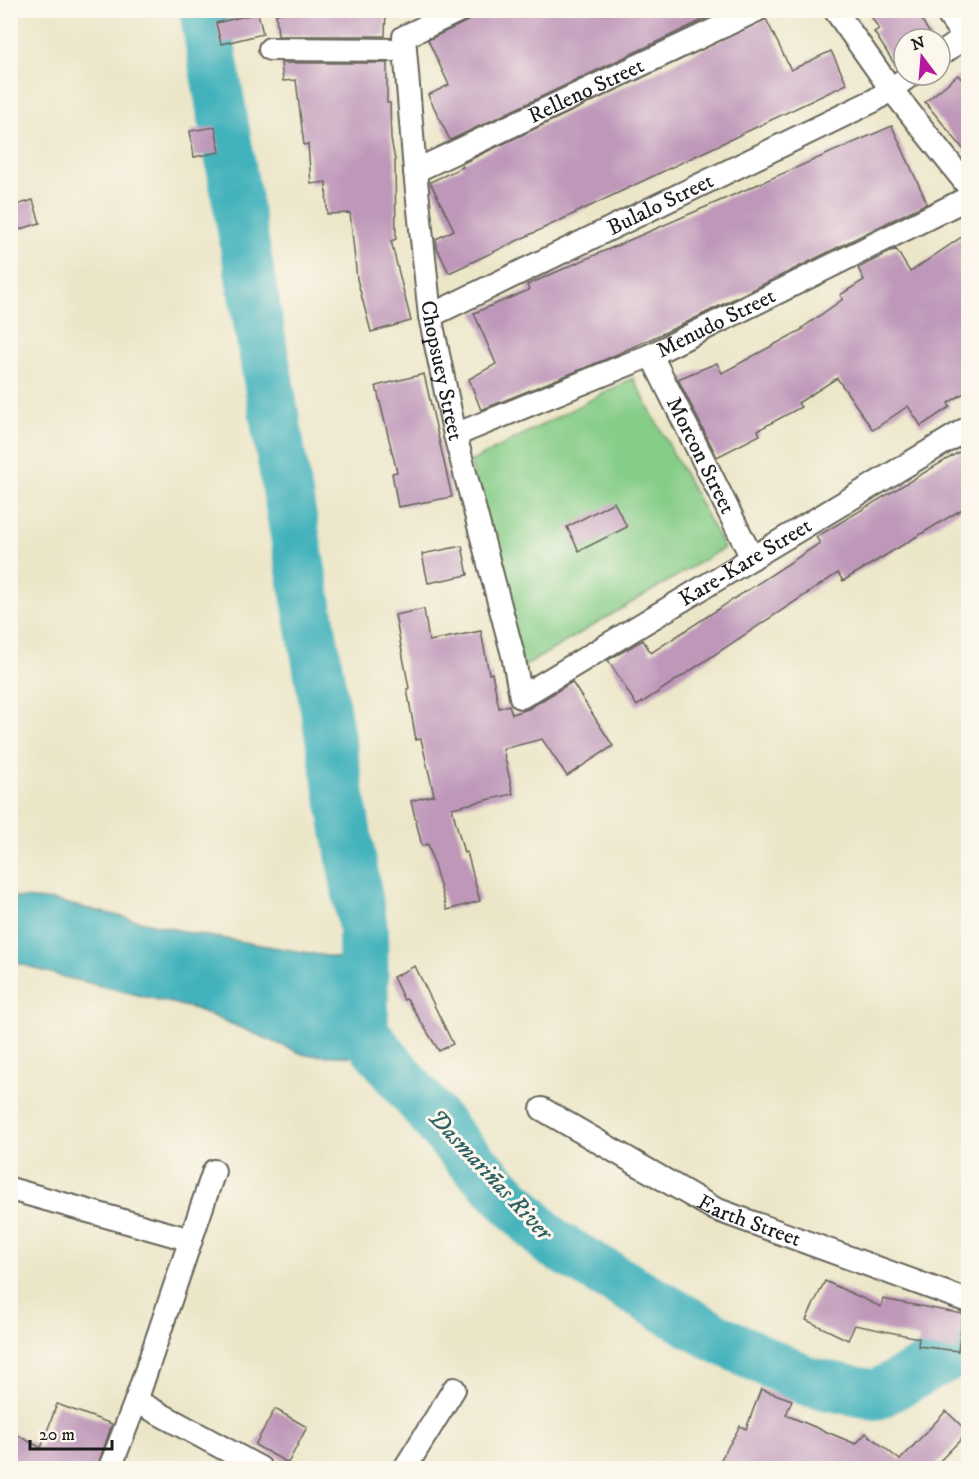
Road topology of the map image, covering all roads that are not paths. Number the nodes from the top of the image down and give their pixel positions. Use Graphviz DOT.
graph roads {
  1 [pos="460,10"];
  2 [pos="757,10"];
  3 [pos="835,10"];
  4 [pos="945,10"];
  5 [pos="967,39"];
  6 [pos="405,43"];
  7 [pos="952,48"];
  8 [pos="270,49"];
  9 [pos="894,87"];
  10 [pos="891,89"];
  11 [pos="415,171"];
  12 [pos="969,186"];
  13 [pos="969,198"];
  14 [pos="430,316"];
  15 [pos="651,355"];
  16 [pos="969,428"];
  17 [pos="455,435"];
  18 [pos="752,558"];
  19 [pos="521,697"];
  20 [pos="542,1109"];
  21 [pos="214,1171"];
  22 [pos="10,1190"];
  23 [pos="190,1240"];
  24 [pos="969,1301"];
  25 [pos="454,1389"];
  26 [pos="136,1401"];
  27 [pos="110,1468"];
  28 [pos="260,1468"];
  29 [pos="405,1468"];
  1 -- 6 [label="street"];
  2 -- 11 [label="street, Relleno Street"];
  3 -- 10 [label="street"];
  4 -- 5 [label="street"];
  5 -- 7 [label="street"];
  6 -- 8 [label="street"];
  6 -- 11 [label="street, Chopsuey Street"];
  9 -- 10 [label="street, Bulalo Street"];
  10 -- 12 [label="street"];
  10 -- 14 [label="street, Bulalo Street"];
  11 -- 14 [label="street, Chopsuey Street"];
  13 -- 15 [label="street, Menudo Street"];
  14 -- 17 [label="street, Chopsuey Street"];
  15 -- 17 [label="street, Menudo Street"];
  15 -- 18 [label="street, Morcon Street"];
  16 -- 18 [label="street, Kare-Kare Street"];
  17 -- 19 [label="street, Chopsuey Street"];
  18 -- 19 [label="street, Kare-Kare Street"];
  20 -- 24 [label="street, Earth Street"];
  21 -- 23 [label="street"];
  22 -- 23 [label="street"];
  23 -- 26 [label="street"];
  25 -- 29 [label="street"];
  26 -- 27 [label="street"];
  26 -- 28 [label="street"];
}
